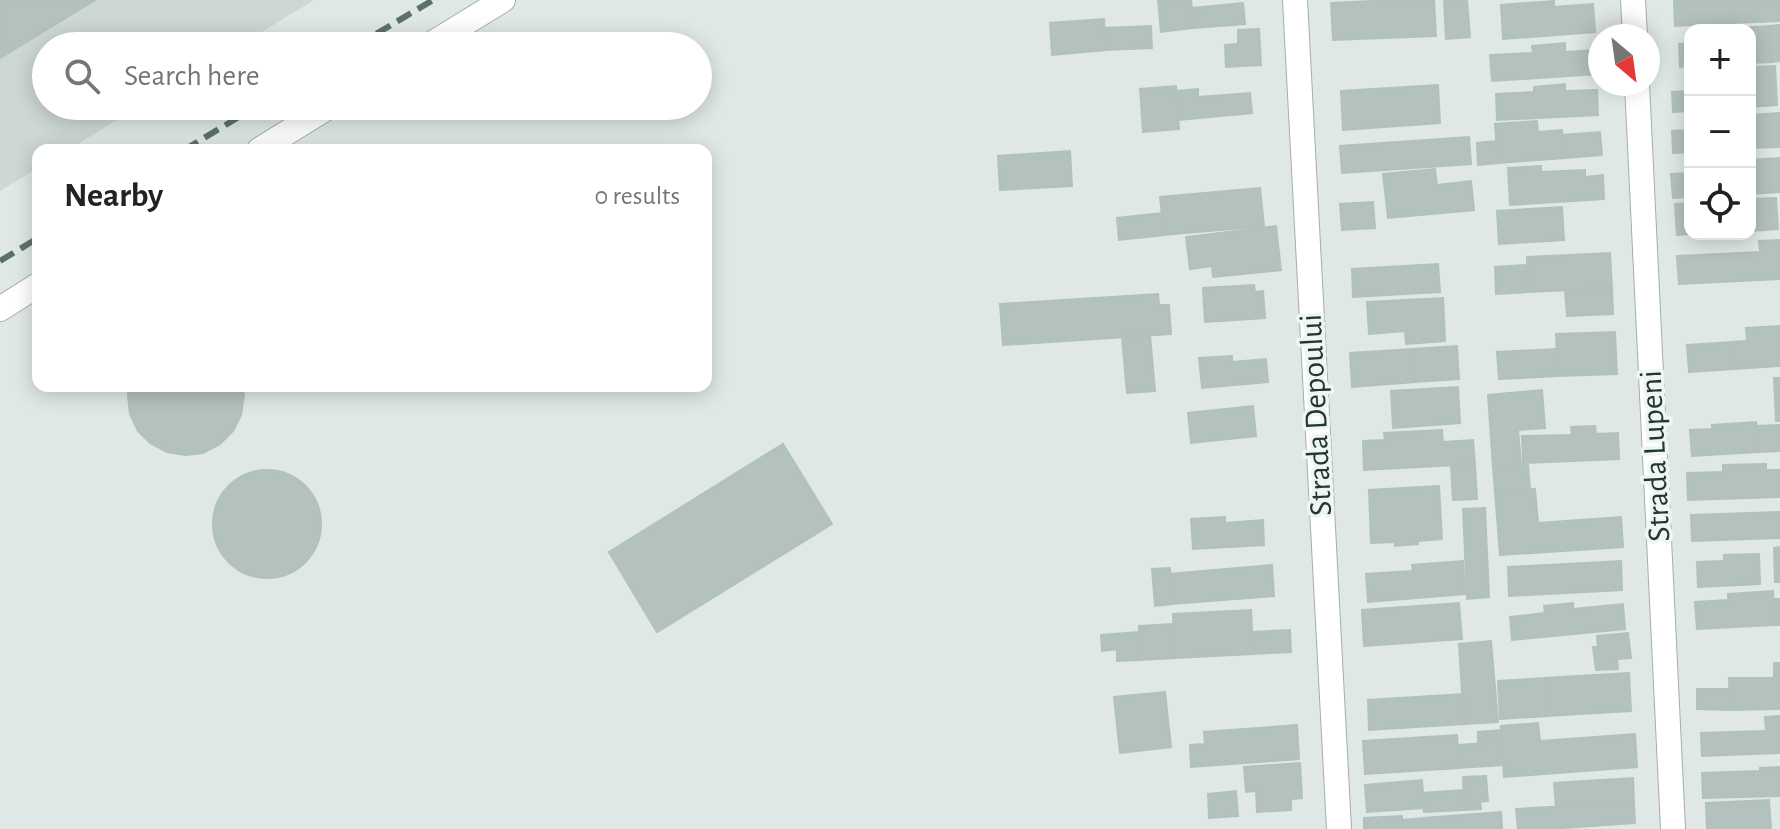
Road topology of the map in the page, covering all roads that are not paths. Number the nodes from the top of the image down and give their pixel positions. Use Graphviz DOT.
graph roads {
  1 [pos="503,0"];
  2 [pos="1295,0"];
  3 [pos="1633,0"];
  4 [pos="1634,24"];
  5 [pos="451,32"];
  6 [pos="1638,96"];
  7 [pos="307,120"];
  8 [pos="269,144"];
  9 [pos="32,289"];
  10 [pos="0,309"];
  11 [pos="1339,829"];
  12 [pos="1673,829"];
  1 -- 5 [label="street"];
  2 -- 11 [label="street, Strada Depoului"];
  3 -- 4 [label="street"];
  6 -- 12 [label="street, Strada Lupeni"];
  7 -- 8 [label="street"];
  9 -- 10 [label="street"];
}
